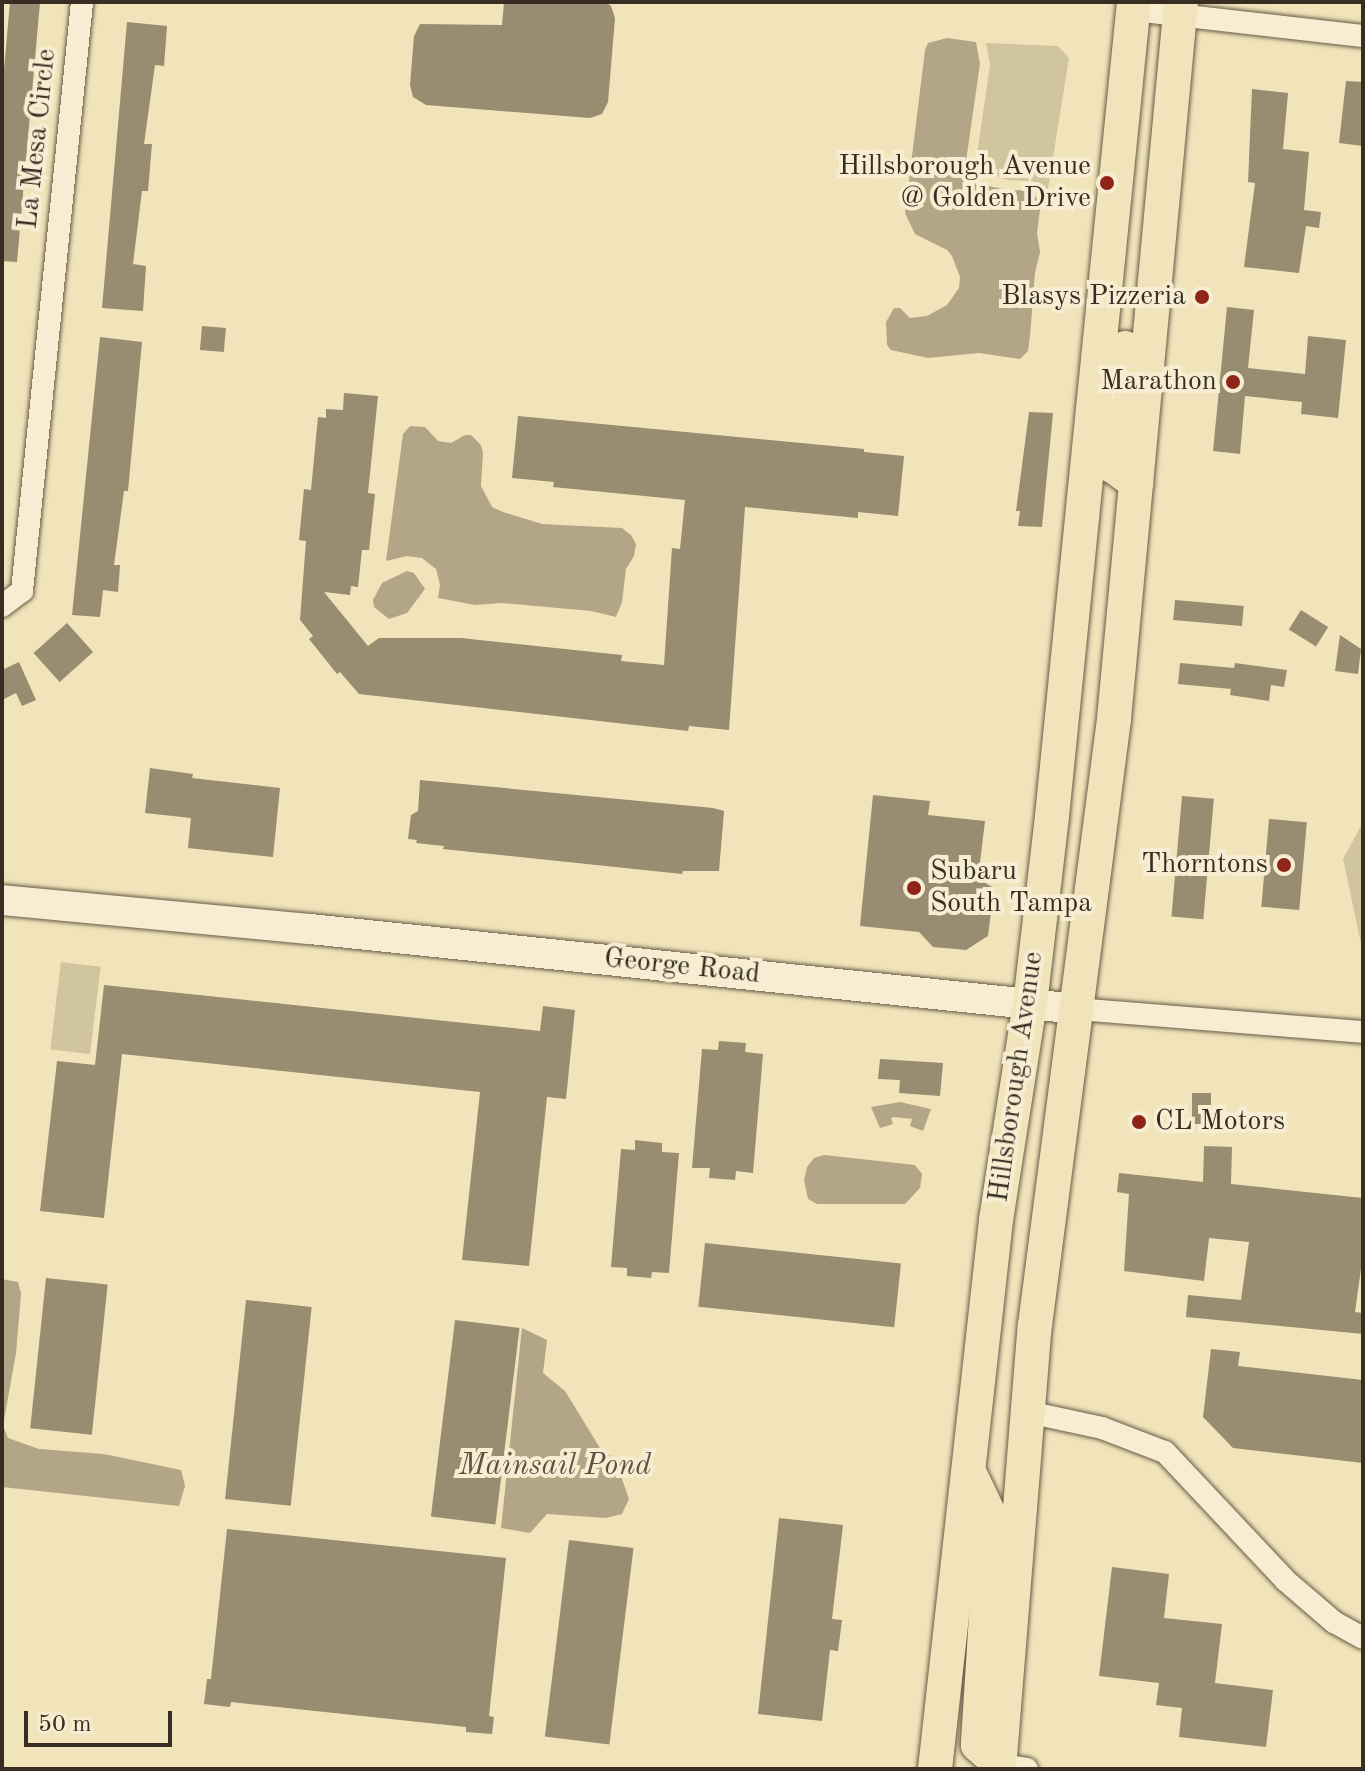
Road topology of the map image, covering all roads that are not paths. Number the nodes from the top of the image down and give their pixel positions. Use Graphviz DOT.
graph roads {
  1 [pos="82,2"];
  2 [pos="1134,6"];
  3 [pos="1180,8"];
  4 [pos="1363,36"];
  5 [pos="1108,272"];
  6 [pos="1136,483"];
  7 [pos="2,606"];
  8 [pos="2,900"];
  9 [pos="1030,1004"];
  10 [pos="1077,1009"];
  11 [pos="1363,1032"];
  12 [pos="1028,1412"];
  13 [pos="970,1474"];
  14 [pos="1363,1638"];
  15 [pos="1009,1768"];
  16 [pos="935,1769"];
  1 -- 7 [label="street, La Mesa Circle"];
  2 -- 3 [label="street"];
  2 -- 5 [label="main road, Hillsborough Avenue"];
  3 -- 4 [label="street"];
  3 -- 6 [label="main road, Hillsborough Avenue"];
  5 -- 6 [label="main road"];
  5 -- 9 [label="main road, Hillsborough Avenue"];
  6 -- 10 [label="main road, Hillsborough Avenue"];
  8 -- 9 [label="street, George Road"];
  9 -- 10 [label="street, George Road"];
  9 -- 13 [label="main road, Hillsborough Avenue"];
  10 -- 11 [label="street, George Road"];
  10 -- 12 [label="main road, Hillsborough Avenue"];
  12 -- 14 [label="street"];
  12 -- 15 [label="main road, Hillsborough Avenue"];
  13 -- 15 [label="main road"];
  13 -- 16 [label="main road, Hillsborough Avenue"];
}
